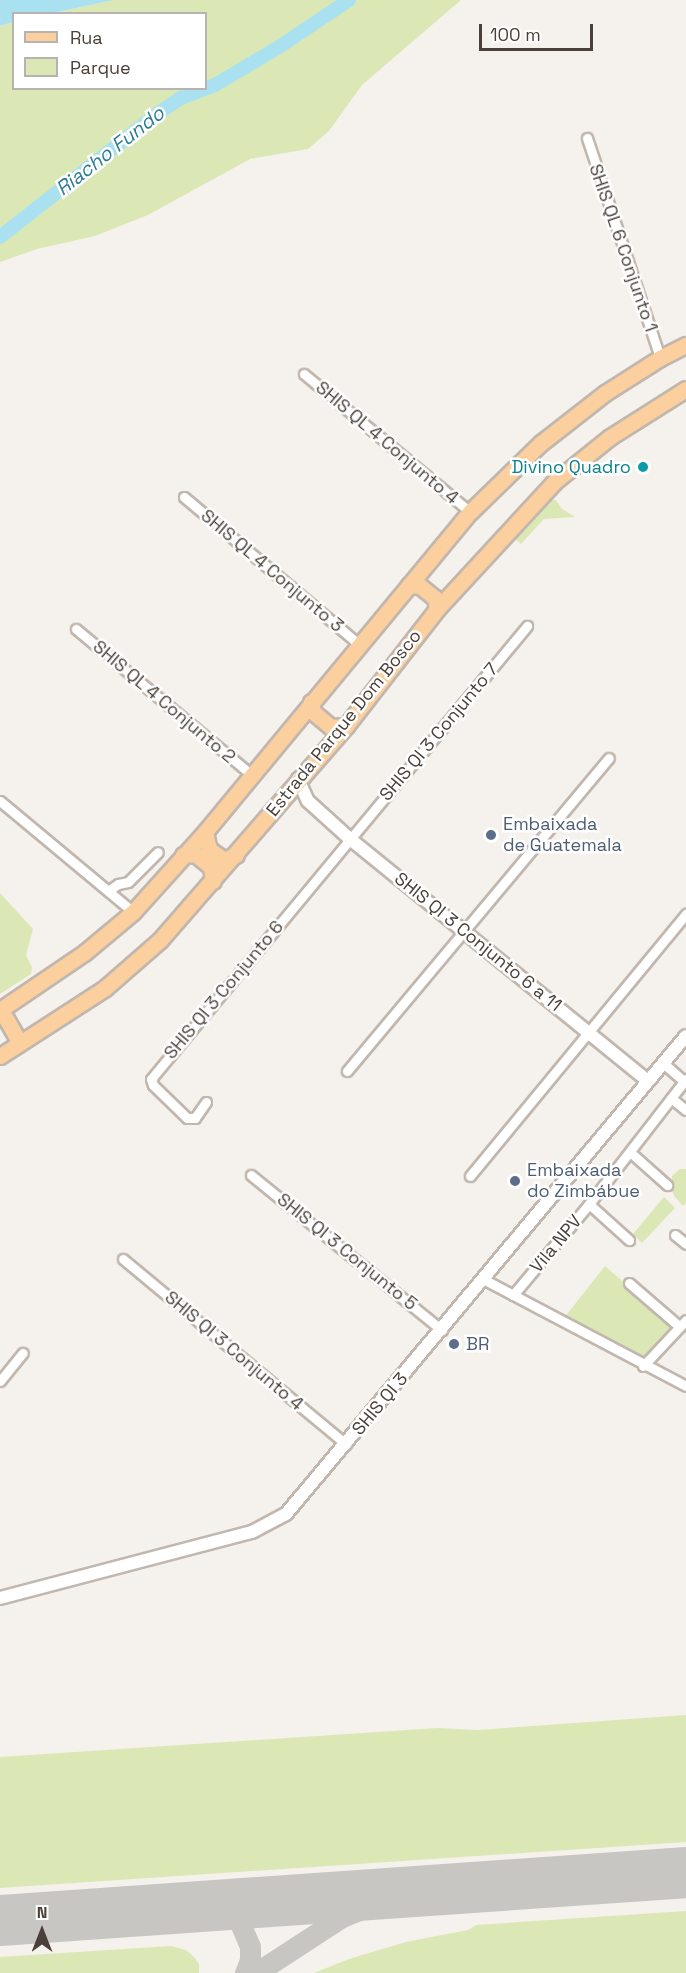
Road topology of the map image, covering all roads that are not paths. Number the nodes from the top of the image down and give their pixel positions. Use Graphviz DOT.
graph roads {
  1 [pos="587,138"];
  2 [pos="686,345"];
  3 [pos="660,358"];
  4 [pos="304,374"];
  5 [pos="686,389"];
  6 [pos="184,497"];
  7 [pos="470,512"];
  8 [pos="421,572"];
  9 [pos="409,585"];
  10 [pos="449,596"];
  11 [pos="437,609"];
  12 [pos="527,626"];
  13 [pos="76,629"];
  14 [pos="360,645"];
  15 [pos="311,702"];
  16 [pos="296,720"];
  17 [pos="346,726"];
  18 [pos="328,747"];
  19 [pos="609,758"];
  20 [pos="252,775"];
  21 [pos="298,779"];
  22 [pos="285,795"];
  23 [pos="0,801"];
  24 [pos="308,801"];
  25 [pos="205,832"];
  26 [pos="350,839"];
  27 [pos="158,852"];
  28 [pos="183,855"];
  29 [pos="236,855"];
  30 [pos="213,881"];
  31 [pos="108,891"];
  32 [pos="133,912"];
  33 [pos="686,914"];
  34 [pos="463,930"];
  35 [pos="0,1010"];
  36 [pos="588,1031"];
  37 [pos="686,1036"];
  38 [pos="20,1043"];
  39 [pos="0,1056"];
  40 [pos="663,1063"];
  41 [pos="347,1071"];
  42 [pos="685,1080"];
  43 [pos="648,1081"];
  44 [pos="672,1098"];
  45 [pos="206,1102"];
  46 [pos="686,1110"];
  47 [pos="630,1152"];
  48 [pos="251,1175"];
  49 [pos="470,1176"];
  50 [pos="667,1185"];
  51 [pos="589,1204"];
  52 [pos="675,1235"];
  53 [pos="629,1240"];
  54 [pos="686,1244"];
  55 [pos="123,1259"];
  56 [pos="483,1279"];
  57 [pos="629,1282"];
  58 [pos="513,1294"];
  59 [pos="683,1323"];
  60 [pos="442,1330"];
  61 [pos="23,1353"];
  62 [pos="643,1366"];
  63 [pos="0,1381"];
  64 [pos="686,1386"];
  65 [pos="346,1444"];
  66 [pos="0,1598"];
  1 -- 3 [label="street, SHIS QL 6 Conjunto 1"];
  2 -- 3 [label="main road, Estrada Parque Dom Bosco"];
  3 -- 7 [label="main road, Estrada Parque Dom Bosco"];
  4 -- 7 [label="street, SHIS QL 4 Conjunto 4"];
  5 -- 10 [label="main road, Estrada Parque Dom Bosco"];
  6 -- 14 [label="street, SHIS QL 4 Conjunto 3"];
  7 -- 8 [label="main road, Estrada Parque Dom Bosco"];
  8 -- 9 [label="main road, Estrada Parque Dom Bosco"];
  8 -- 10 [label="main road"];
  9 -- 11 [label="main road"];
  9 -- 14 [label="main road, Estrada Parque Dom Bosco"];
  10 -- 11 [label="main road, Estrada Parque Dom Bosco"];
  11 -- 17 [label="main road, Estrada Parque Dom Bosco"];
  12 -- 26 [label="street, SHIS QI 3 Conjunto 7"];
  13 -- 20 [label="street, SHIS QL 4 Conjunto 2"];
  14 -- 15 [label="main road, Estrada Parque Dom Bosco"];
  15 -- 16 [label="main road, Estrada Parque Dom Bosco"];
  15 -- 17 [label="main road"];
  16 -- 18 [label="main road"];
  16 -- 20 [label="main road, Estrada Parque Dom Bosco"];
  17 -- 18 [label="main road, Estrada Parque Dom Bosco"];
  18 -- 21 [label="main road, Estrada Parque Dom Bosco"];
  19 -- 34 [label="street"];
  20 -- 25 [label="main road, Estrada Parque Dom Bosco"];
  21 -- 22 [label="main road, Estrada Parque Dom Bosco"];
  21 -- 24 [label="street, SHIS QI 3 Conjunto 6 a 11"];
  22 -- 24 [label="street, SHIS QI 3 Conjunto 6 a 11"];
  22 -- 29 [label="main road, Estrada Parque Dom Bosco"];
  23 -- 31 [label="street"];
  24 -- 26 [label="street, SHIS QI 3 Conjunto 6 a 11"];
  25 -- 28 [label="main road, Estrada Parque Dom Bosco"];
  25 -- 29 [label="main road"];
  26 -- 34 [label="street, SHIS QI 3 Conjunto 6 a 11"];
  26 -- 45 [label="street, SHIS QI 3 Conjunto 6"];
  27 -- 31 [label="street"];
  28 -- 30 [label="main road"];
  28 -- 32 [label="main road, Estrada Parque Dom Bosco"];
  29 -- 30 [label="main road, Estrada Parque Dom Bosco"];
  30 -- 38 [label="main road, Estrada Parque Dom Bosco"];
  31 -- 32 [label="street"];
  32 -- 35 [label="main road, Estrada Parque Dom Bosco"];
  33 -- 36 [label="street"];
  34 -- 36 [label="street, SHIS QI 3 Conjunto 6 a 11"];
  34 -- 41 [label="street"];
  35 -- 38 [label="main road"];
  36 -- 43 [label="street, SHIS QI 3 Conjunto 6 a 11"];
  36 -- 49 [label="street"];
  37 -- 40 [label="street, SHIS QI 3"];
  38 -- 39 [label="main road, Estrada Parque Dom Bosco"];
  40 -- 42 [label="street"];
  40 -- 43 [label="street, SHIS QI 3"];
  42 -- 44 [label="street, Vila NPV"];
  43 -- 56 [label="street, SHIS QI 3"];
  44 -- 46 [label="street"];
  44 -- 47 [label="street, Vila NPV"];
  47 -- 50 [label="street"];
  47 -- 51 [label="street, Vila NPV"];
  48 -- 60 [label="street, SHIS QI 3 Conjunto 5"];
  51 -- 53 [label="street"];
  51 -- 58 [label="street, Vila NPV"];
  52 -- 54 [label="street"];
  55 -- 65 [label="street, SHIS QI 3 Conjunto 4"];
  56 -- 58 [label="street"];
  56 -- 60 [label="street, SHIS QI 3"];
  57 -- 59 [label="street"];
  58 -- 62 [label="street"];
  59 -- 62 [label="street"];
  60 -- 65 [label="street, SHIS QI 3"];
  61 -- 63 [label="street"];
  62 -- 64 [label="street"];
  65 -- 66 [label="street, SHIS QI 3"];
}
